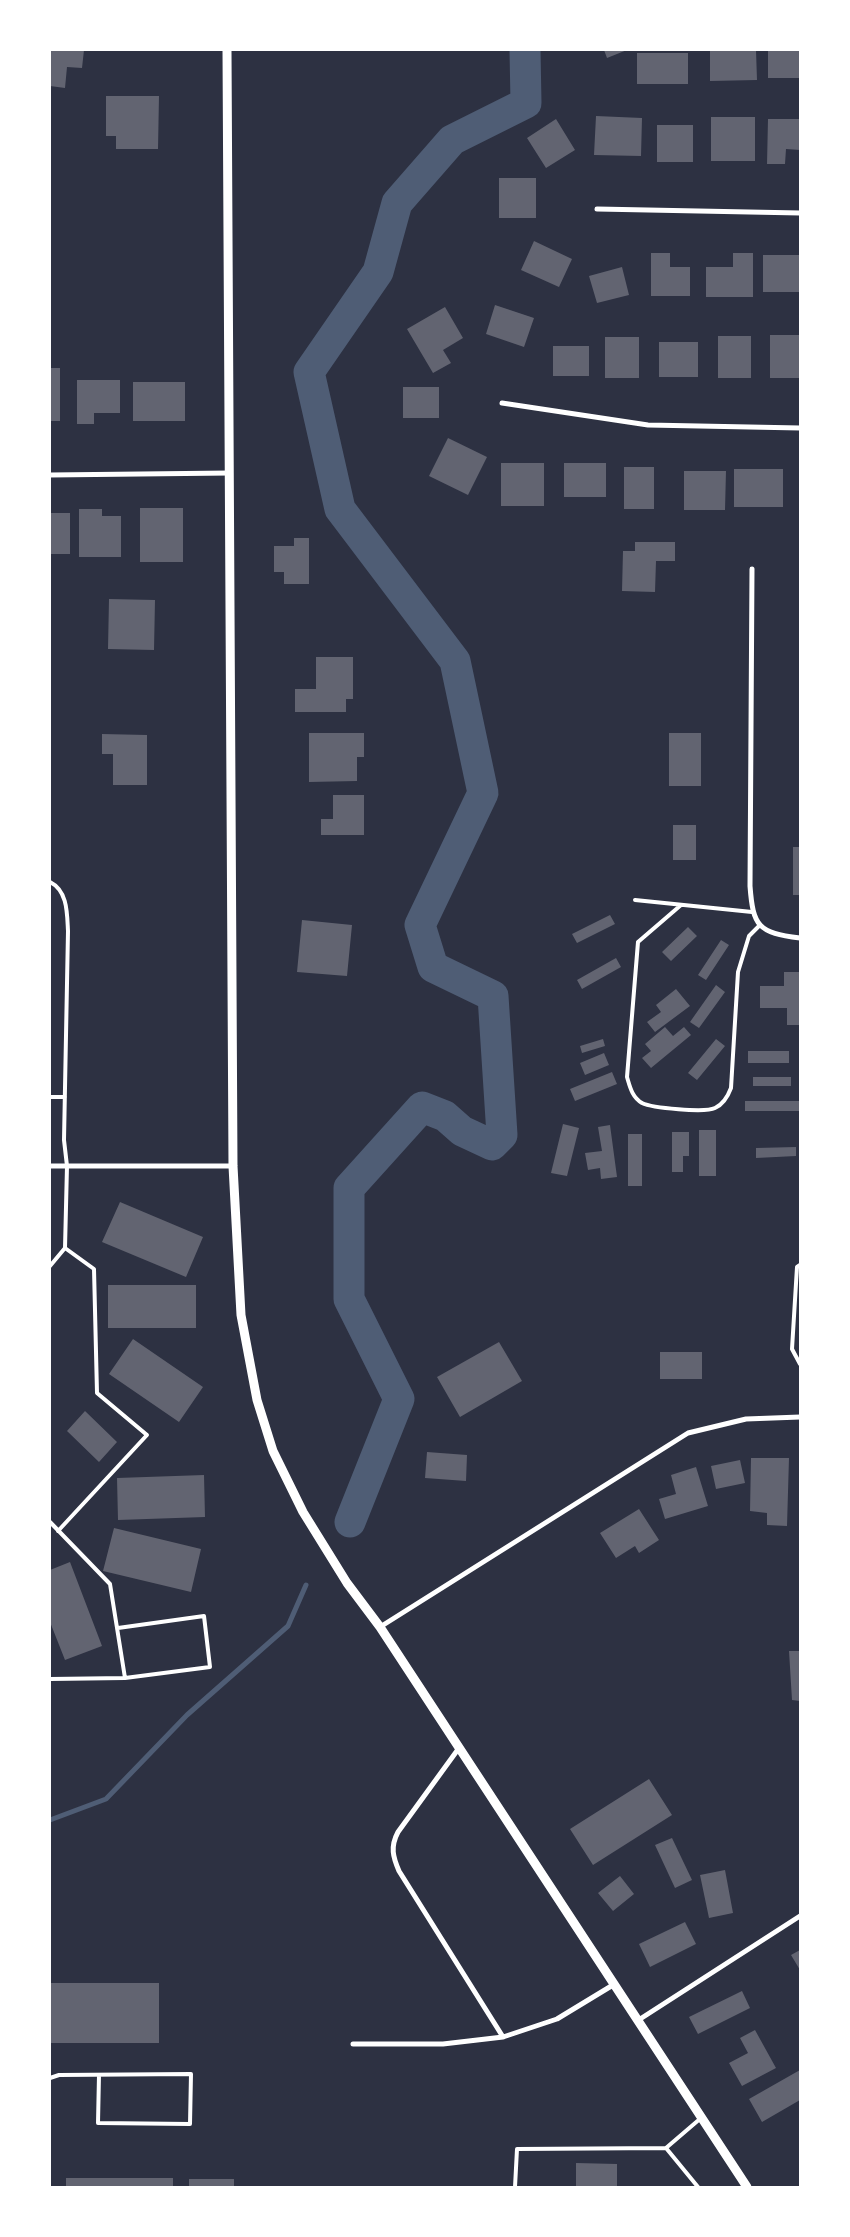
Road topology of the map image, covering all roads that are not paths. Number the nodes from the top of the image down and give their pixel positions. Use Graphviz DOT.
graph roads {
  1 [pos="228,50"];
  2 [pos="597,209"];
  3 [pos="800,213"];
  4 [pos="502,404"];
  5 [pos="800,428"];
  6 [pos="230,473"];
  7 [pos="50,476"];
  8 [pos="752,569"];
  9 [pos="50,882"];
  10 [pos="635,900"];
  11 [pos="681,905"];
  12 [pos="752,912"];
  13 [pos="759,926"];
  14 [pos="800,938"];
  15 [pos="50,1097"];
  16 [pos="65,1097"];
  17 [pos="50,1166"];
  18 [pos="66,1166"];
  19 [pos="233,1166"];
  20 [pos="65,1248"];
  21 [pos="800,1265"];
  22 [pos="50,1266"];
  23 [pos="800,1364"];
  24 [pos="800,1417"];
  25 [pos="50,1522"];
  26 [pos="58,1530"];
  27 [pos="380,1627"];
  28 [pos="118,1628"];
  29 [pos="126,1678"];
  30 [pos="50,1679"];
  31 [pos="459,1748"];
  32 [pos="800,1916"];
  33 [pos="613,1985"];
  34 [pos="636,2021"];
  35 [pos="503,2037"];
  36 [pos="353,2044"];
  37 [pos="99,2075"];
  38 [pos="50,2078"];
  39 [pos="701,2118"];
  40 [pos="666,2148"];
  41 [pos="515,2187"];
  42 [pos="698,2187"];
  43 [pos="747,2187"];
  1 -- 6 [label="street"];
  2 -- 3 [label="street"];
  4 -- 5 [label="street"];
  6 -- 7 [label="street"];
  6 -- 19 [label="street"];
  8 -- 12 [label="street"];
  9 -- 16 [label="lane"];
  10 -- 11 [label="lane"];
  11 -- 12 [label="lane"];
  11 -- 13 [label="lane"];
  12 -- 13 [label="street"];
  13 -- 14 [label="street"];
  15 -- 16 [label="lane"];
  16 -- 18 [label="lane"];
  17 -- 18 [label="street"];
  18 -- 19 [label="street"];
  18 -- 20 [label="lane"];
  19 -- 27 [label="street"];
  20 -- 22 [label="lane"];
  20 -- 26 [label="lane"];
  21 -- 23 [label="lane"];
  24 -- 27 [label="street"];
  25 -- 26 [label="lane"];
  26 -- 28 [label="lane"];
  27 -- 31 [label="street"];
  28 -- 29 [label="lane"];
  28 -- 29 [label="lane"];
  29 -- 30 [label="lane"];
  31 -- 33 [label="street"];
  31 -- 35 [label="street"];
  32 -- 34 [label="street"];
  33 -- 34 [label="street"];
  33 -- 35 [label="street"];
  34 -- 39 [label="street"];
  35 -- 36 [label="street"];
  37 -- 37 [label="lane"];
  37 -- 38 [label="lane"];
  39 -- 40 [label="lane"];
  39 -- 43 [label="street"];
  40 -- 41 [label="lane"];
  40 -- 42 [label="lane"];
}
